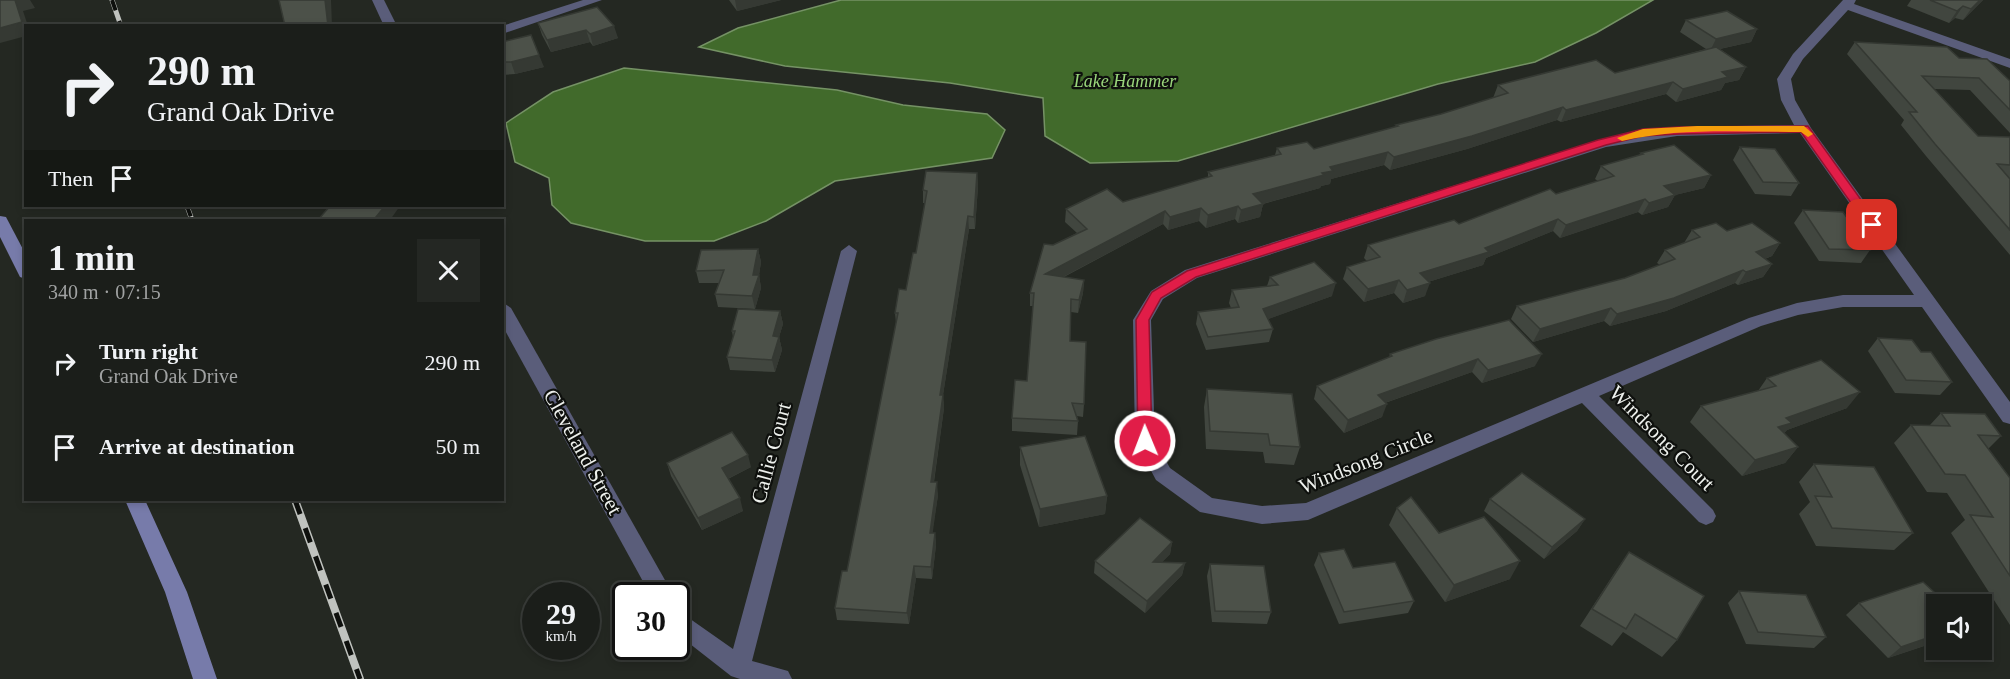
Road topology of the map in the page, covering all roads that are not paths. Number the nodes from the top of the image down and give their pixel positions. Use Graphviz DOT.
graph roads {
  1 [pos="378,0"];
  2 [pos="596,0"];
  3 [pos="1847,3"];
  4 [pos="390,24"];
  5 [pos="504,29"];
  6 [pos="2010,64"];
  7 [pos="1804,129"];
  8 [pos="0,221"];
  9 [pos="849,250"];
  10 [pos="24,269"];
  11 [pos="1927,301"];
  12 [pos="504,312"];
  13 [pos="1585,394"];
  14 [pos="2010,417"];
  15 [pos="135,501"];
  16 [pos="1706,516"];
  17 [pos="655,582"];
  18 [pos="690,630"];
  19 [pos="739,668"];
  20 [pos="205,679"];
  21 [pos="780,679"];
  1 -- 4 [label="street"];
  2 -- 5 [label="street"];
  3 -- 6 [label="street"];
  3 -- 7 [label="street"];
  7 -- 11 [label="street"];
  7 -- 13 [label="street, Windsong Circle"];
  8 -- 10 [label="street"];
  9 -- 19 [label="street, Callie Court"];
  11 -- 13 [label="street, Windsong Circle"];
  11 -- 14 [label="street"];
  12 -- 17 [label="street, Cleveland Street"];
  13 -- 16 [label="street, Windsong Court"];
  15 -- 20 [label="street"];
  18 -- 19 [label="street"];
  19 -- 21 [label="street"];
}
